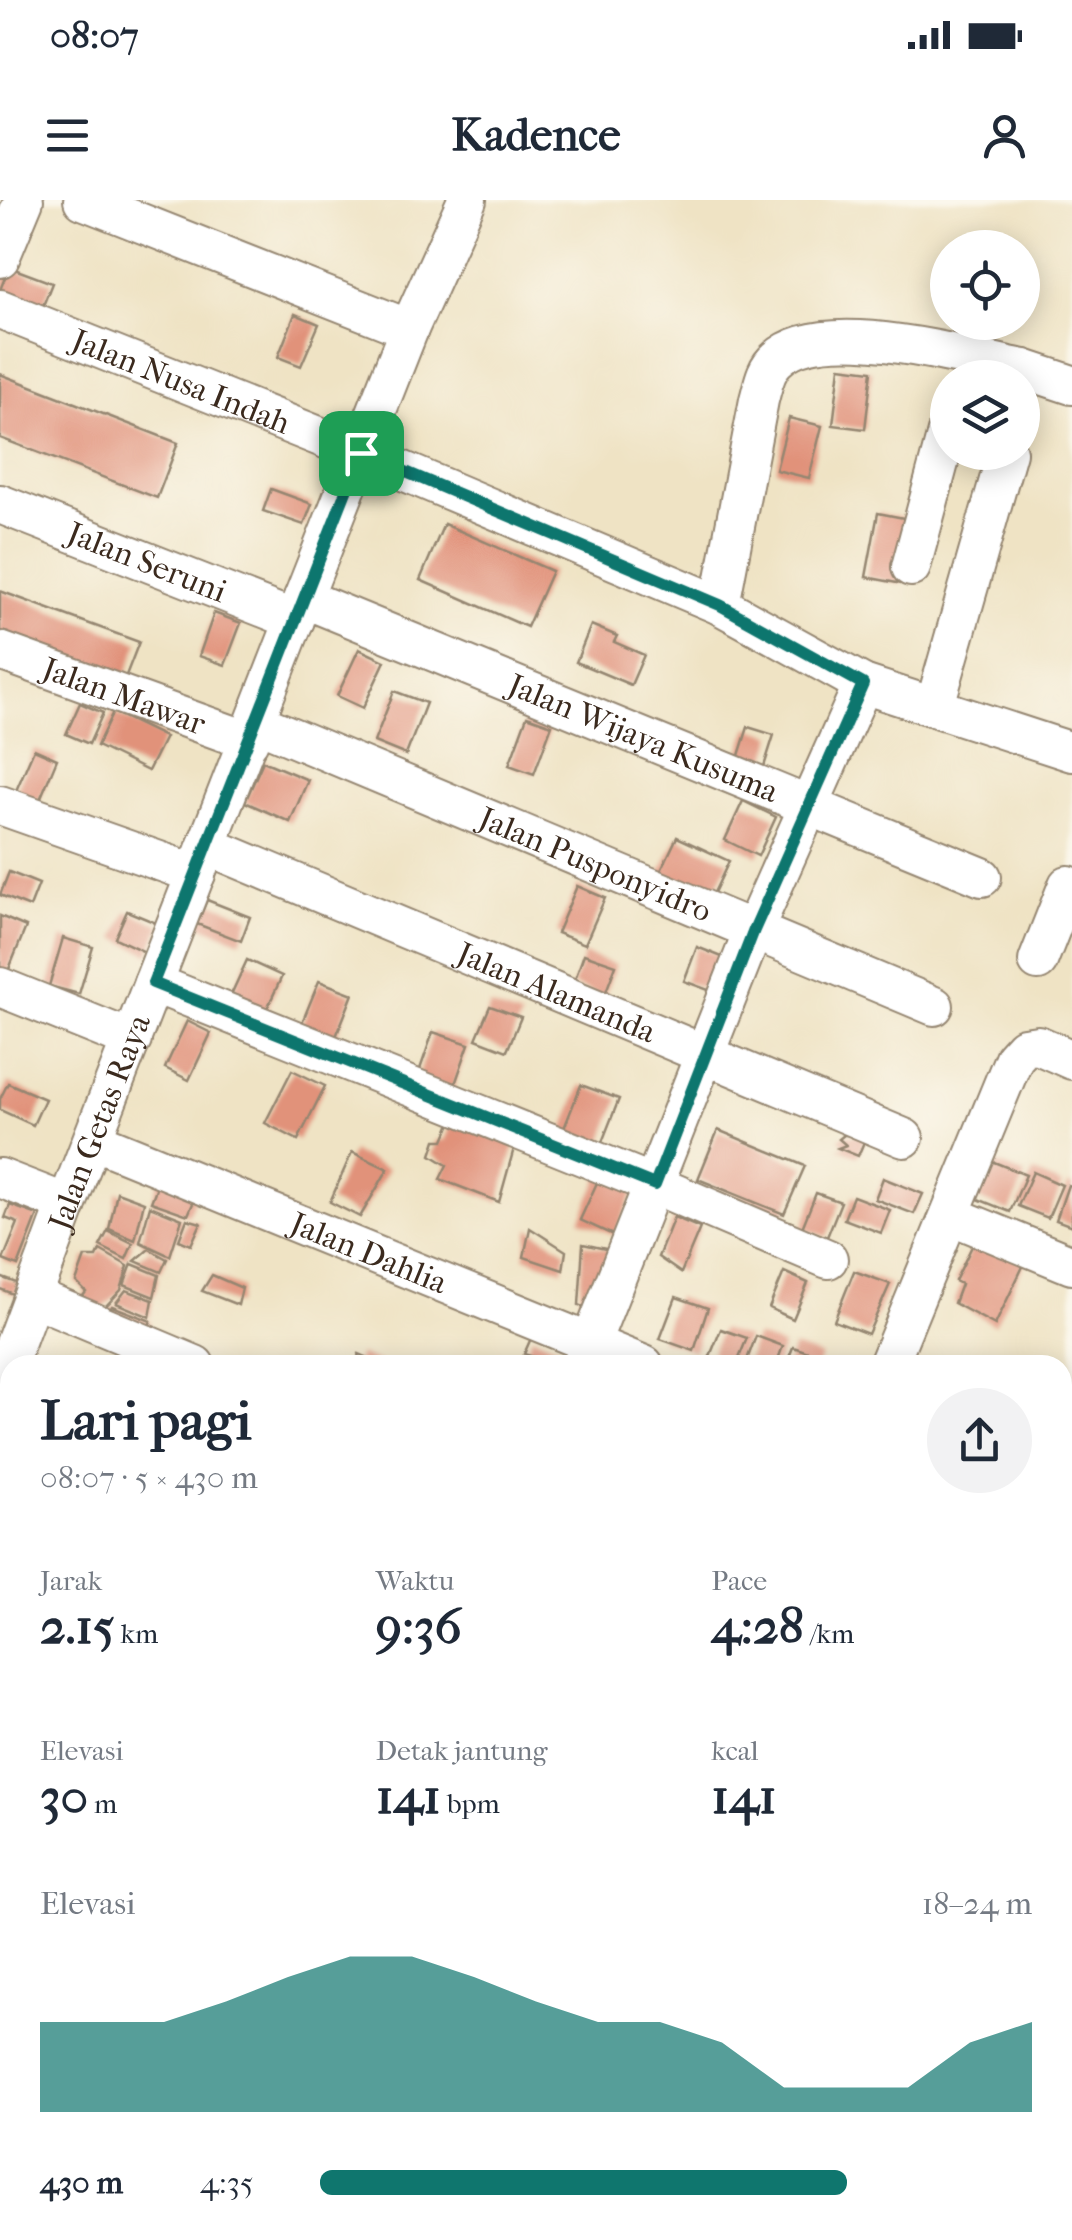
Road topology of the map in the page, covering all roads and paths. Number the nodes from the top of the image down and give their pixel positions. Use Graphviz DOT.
graph roads {
  1 [pos="24,200"];
  2 [pos="83,200"];
  3 [pos="467,200"];
  4 [pos="0,258"];
  5 [pos="0,309"];
  6 [pos="410,329"];
  7 [pos="938,360"];
  8 [pos="1040,378"];
  9 [pos="1072,385"];
  10 [pos="361,453"];
  11 [pos="937,470"];
  12 [pos="1002,470"];
  13 [pos="0,504"];
  14 [pos="912,567"];
  15 [pos="720,605"];
  16 [pos="299,609"];
  17 [pos="0,651"];
  18 [pos="863,684"];
  19 [pos="935,705"];
  20 [pos="253,731"];
  21 [pos="1072,752"];
  22 [pos="0,804"];
  23 [pos="808,805"];
  24 [pos="202,860"];
  25 [pos="982,877"];
  26 [pos="1067,901"];
  27 [pos="754,930"];
  28 [pos="1038,961"];
  29 [pos="153,983"];
  30 [pos="0,987"];
  31 [pos="934,1006"];
  32 [pos="132,1040"];
  33 [pos="704,1055"];
  34 [pos="1072,1060"];
  35 [pos="904,1138"];
  36 [pos="92,1140"];
  37 [pos="0,1178"];
  38 [pos="655,1185"];
  39 [pos="67,1204"];
  40 [pos="950,1216"];
  41 [pos="828,1260"];
  42 [pos="1072,1265"];
  43 [pos="33,1297"];
  44 [pos="586,1354"];
  45 [pos="11,1355"];
  46 [pos="172,1355"];
  47 [pos="892,1355"];
  1 -- 4 [label="street"];
  2 -- 6 [label="street"];
  3 -- 6 [label="street, Jalan Getas Raya"];
  5 -- 10 [label="street, Jalan Nusa Indah"];
  6 -- 10 [label="street, Jalan Getas Raya"];
  7 -- 15 [label="street"];
  8 -- 9 [label="street"];
  10 -- 15 [label="street, Jalan Nusa Indah"];
  10 -- 16 [label="street, Jalan Getas Raya"];
  11 -- 14 [label="street"];
  12 -- 19 [label="street"];
  13 -- 16 [label="street, Jalan Seruni"];
  15 -- 18 [label="street, Jalan Nusa Indah"];
  16 -- 20 [label="street, Jalan Getas Raya"];
  16 -- 23 [label="street, Jalan Wijaya Kusuma"];
  17 -- 20 [label="street, Jalan Mawar"];
  18 -- 19 [label="street, Jalan Nusa Indah"];
  18 -- 23 [label="street"];
  19 -- 21 [label="street, Jalan Nusa Indah"];
  20 -- 24 [label="street, Jalan Getas Raya"];
  20 -- 27 [label="street, Jalan Pusponyidro"];
  22 -- 24 [label="street, Jalan Alamanda"];
  23 -- 25 [label="street, Jalan Wijaya Kusuma"];
  23 -- 27 [label="street"];
  24 -- 29 [label="street, Jalan Getas Raya"];
  24 -- 33 [label="street, Jalan Alamanda"];
  26 -- 28 [label="street"];
  27 -- 31 [label="street, Jalan Pusponyidro"];
  27 -- 33 [label="street"];
  29 -- 32 [label="street, Jalan Getas Raya"];
  29 -- 38 [label="street"];
  30 -- 32 [label="street"];
  32 -- 36 [label="street, Jalan Getas Raya"];
  33 -- 35 [label="street, Jalan Alamanda"];
  33 -- 38 [label="street"];
  34 -- 40 [label="street"];
  36 -- 39 [label="street, Jalan Getas Raya"];
  36 -- 44 [label="street, Jalan Dahlia"];
  37 -- 39 [label="street"];
  38 -- 41 [label="street"];
  38 -- 44 [label="street"];
  39 -- 43 [label="street, Jalan Getas Raya"];
  40 -- 42 [label="street"];
  40 -- 47 [label="street"];
  43 -- 45 [label="street, Jalan Getas Raya"];
  43 -- 46 [label="street"];
}
